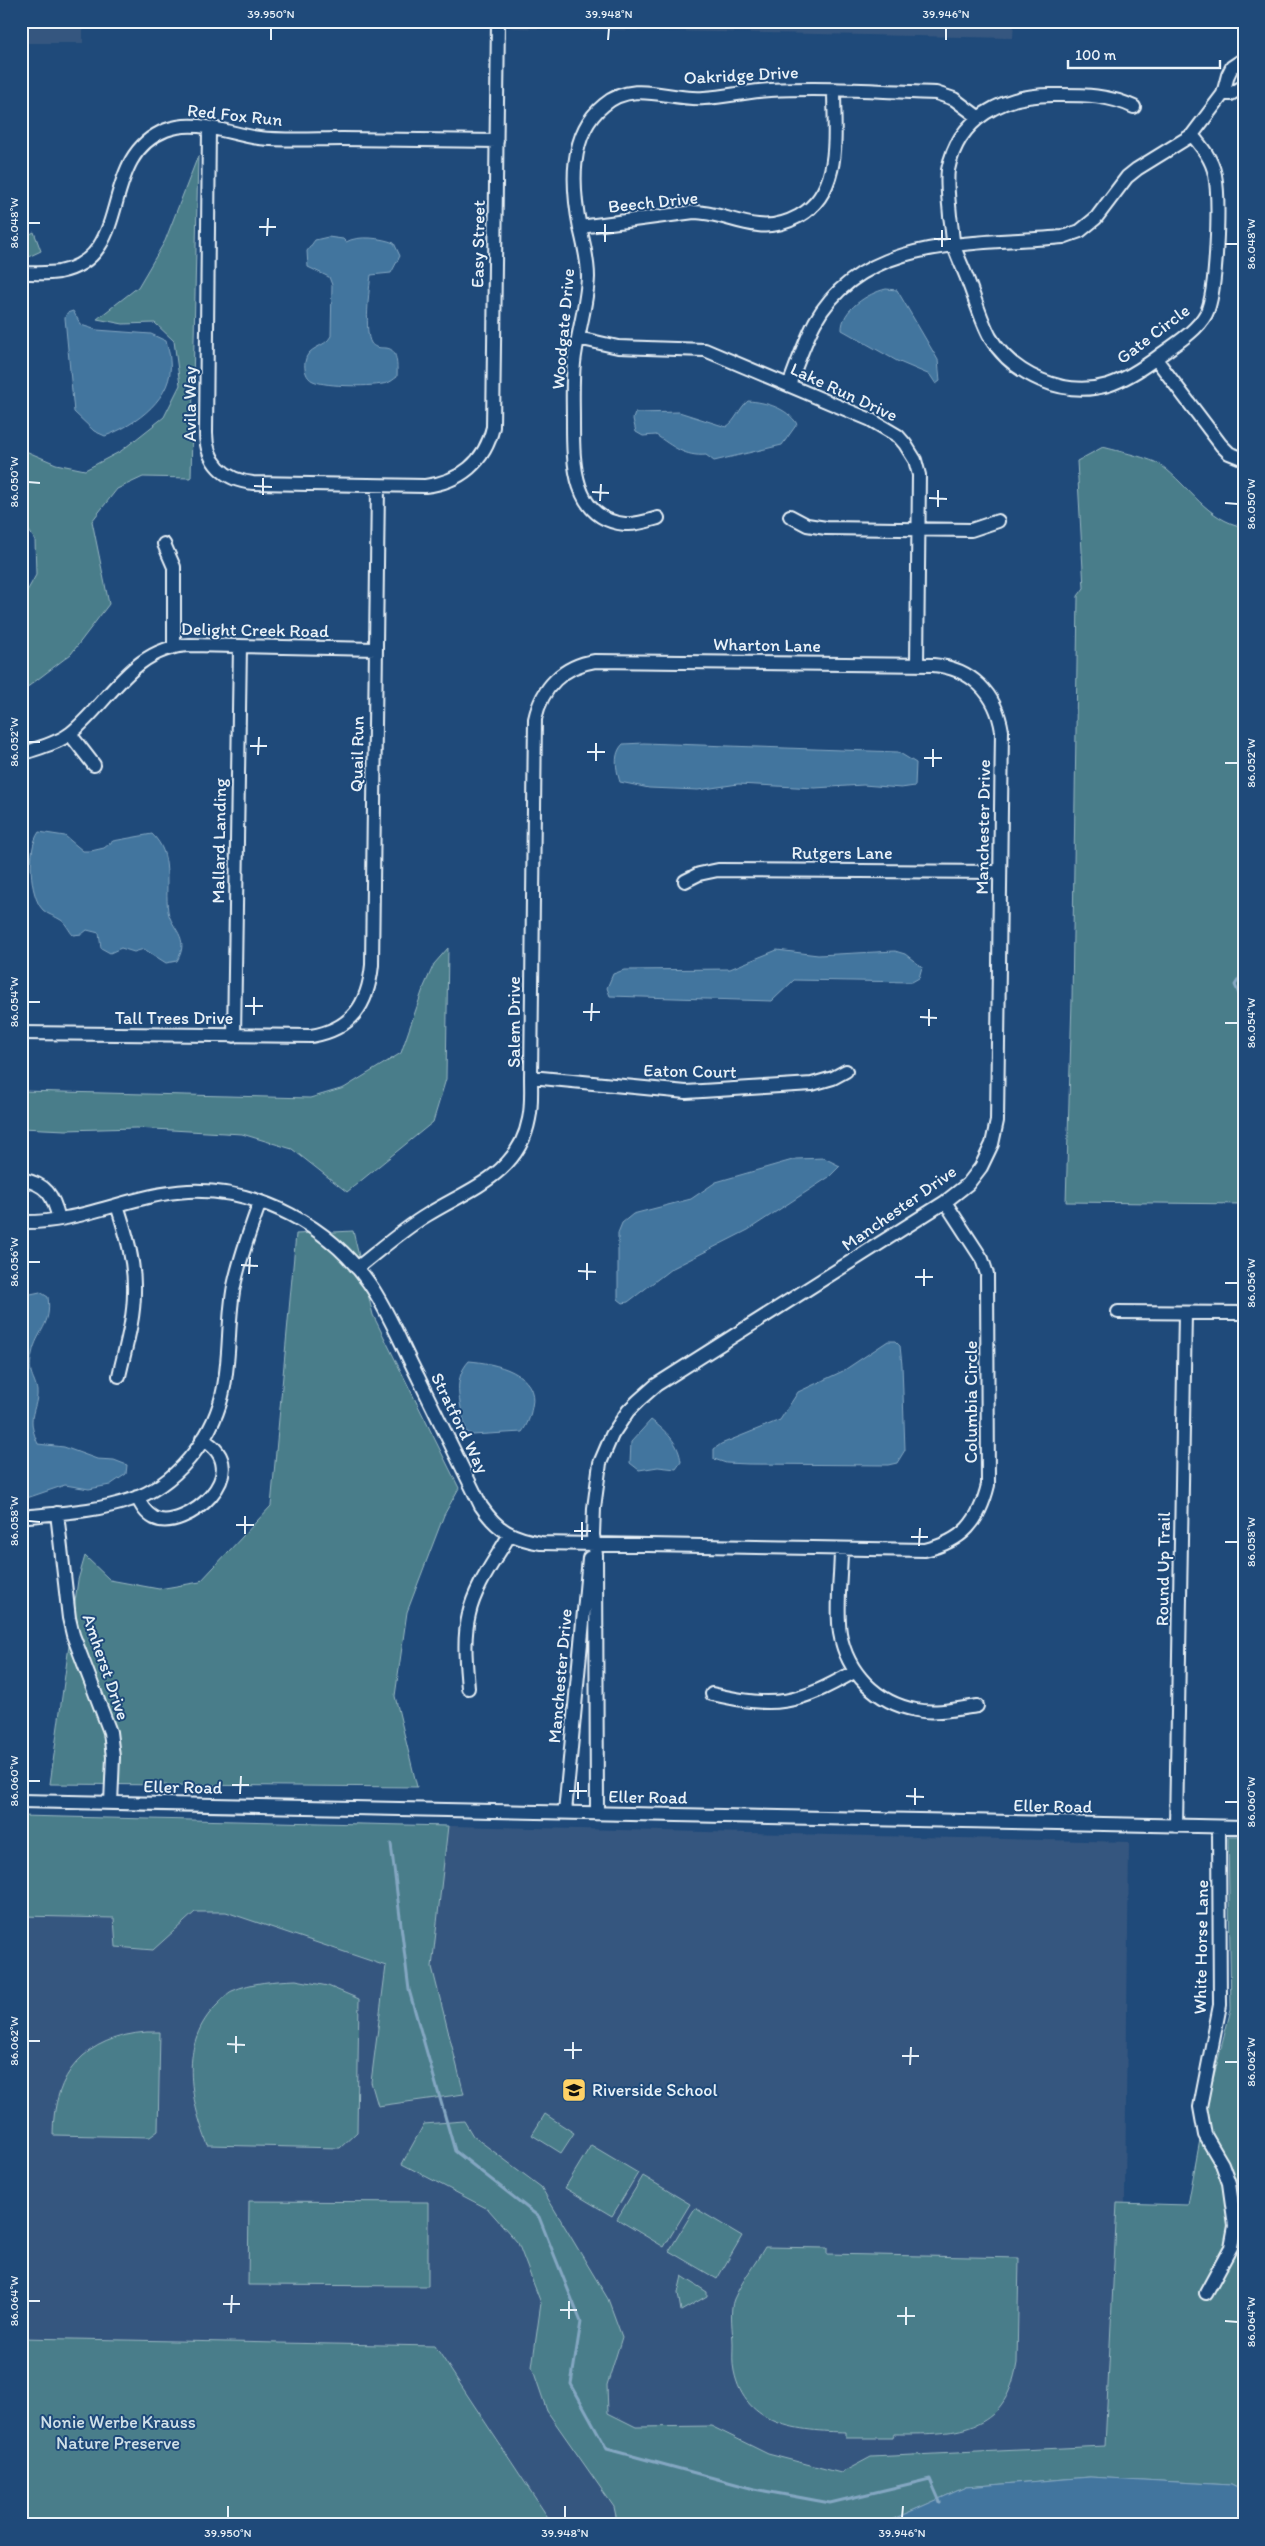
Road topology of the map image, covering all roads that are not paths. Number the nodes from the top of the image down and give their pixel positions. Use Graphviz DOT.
graph roads {
  1 [pos="498,21"];
  2 [pos="1244,59"];
  3 [pos="1244,86"];
  4 [pos="834,90"];
  5 [pos="1223,94"];
  6 [pos="1134,107"];
  7 [pos="978,117"];
  8 [pos="209,128"];
  9 [pos="1192,135"];
  10 [pos="497,141"];
  11 [pos="580,227"];
  12 [pos="954,245"];
  13 [pos="21,273"];
  14 [pos="578,338"];
  15 [pos="1156,358"];
  16 [pos="789,385"];
  17 [pos="1244,459"];
  18 [pos="476,463"];
  19 [pos="378,486"];
  20 [pos="790,516"];
  21 [pos="658,518"];
  22 [pos="998,521"];
  23 [pos="919,530"];
  24 [pos="164,544"];
  25 [pos="174,646"];
  26 [pos="240,646"];
  27 [pos="376,649"];
  28 [pos="917,664"];
  29 [pos="545,693"];
  30 [pos="989,696"];
  31 [pos="70,734"];
  32 [pos="21,754"];
  33 [pos="94,765"];
  34 [pos="1000,872"];
  35 [pos="685,881"];
  36 [pos="352,1016"];
  37 [pos="21,1033"];
  38 [pos="234,1036"];
  39 [pos="846,1071"];
  40 [pos="531,1077"];
  41 [pos="21,1179"];
  42 [pos="260,1202"];
  43 [pos="945,1202"];
  44 [pos="117,1205"];
  45 [pos="59,1219"];
  46 [pos="21,1222"];
  47 [pos="357,1268"];
  48 [pos="1118,1312"];
  49 [pos="1184,1313"];
  50 [pos="1244,1314"];
  51 [pos="119,1376"];
  52 [pos="202,1439"];
  53 [pos="137,1497"];
  54 [pos="57,1513"];
  55 [pos="21,1517"];
  56 [pos="510,1534"];
  57 [pos="593,1543"];
  58 [pos="841,1549"];
  59 [pos="894,1550"];
  60 [pos="854,1672"];
  61 [pos="468,1688"];
  62 [pos="712,1694"];
  63 [pos="977,1706"];
  64 [pos="21,1801"];
  65 [pos="111,1803"];
  66 [pos="565,1812"];
  67 [pos="597,1813"];
  68 [pos="1176,1826"];
  69 [pos="1219,1827"];
  70 [pos="1244,1827"];
  71 [pos="1206,2293"];
  1 -- 10 [label="street, Easy Street"];
  2 -- 5 [label="street"];
  3 -- 5 [label="street"];
  4 -- 7 [label="street, Oakridge Drive"];
  4 -- 11 [label="street, Beech Drive"];
  4 -- 11 [label="street, Oakridge Drive"];
  5 -- 9 [label="street"];
  6 -- 7 [label="street"];
  7 -- 12 [label="street, Gate Circle"];
  8 -- 10 [label="street, Red Fox Run"];
  8 -- 13 [label="street, Red Fox Run"];
  8 -- 19 [label="street, Avila Way"];
  9 -- 12 [label="street"];
  9 -- 15 [label="street, Gate Circle"];
  10 -- 18 [label="street, Easy Street"];
  11 -- 14 [label="street, Woodgate Drive"];
  12 -- 15 [label="street, Gate Circle"];
  12 -- 16 [label="street"];
  14 -- 16 [label="street, Lake Run Drive"];
  14 -- 21 [label="street, Woodgate Drive"];
  15 -- 17 [label="street"];
  16 -- 23 [label="street, Lake Run Drive"];
  18 -- 19 [label="street, Avila Way"];
  19 -- 27 [label="street, Quail Run"];
  20 -- 23 [label="street"];
  22 -- 23 [label="street"];
  23 -- 28 [label="street, Lake Run Drive"];
  24 -- 25 [label="street"];
  25 -- 26 [label="street, Delight Creek Road"];
  25 -- 31 [label="street, Delight Creek Road"];
  26 -- 27 [label="street, Delight Creek Road"];
  26 -- 38 [label="street, Mallard Landing"];
  27 -- 36 [label="street, Quail Run"];
  28 -- 29 [label="street, Wharton Lane"];
  28 -- 30 [label="street, Wharton Lane"];
  29 -- 40 [label="street, Salem Drive"];
  30 -- 34 [label="street, Manchester Drive"];
  31 -- 32 [label="street, Delight Creek Road"];
  31 -- 33 [label="street"];
  34 -- 35 [label="street, Rutgers Lane"];
  34 -- 43 [label="street, Manchester Drive"];
  36 -- 38 [label="street, Tall Trees Drive"];
  37 -- 38 [label="street, Tall Trees Drive"];
  39 -- 40 [label="street, Eaton Court"];
  40 -- 47 [label="street, Salem Drive"];
  41 -- 45 [label="street"];
  42 -- 44 [label="street, Stratford Way"];
  42 -- 47 [label="street, Stratford Way"];
  42 -- 52 [label="street"];
  43 -- 57 [label="street, Manchester Drive"];
  43 -- 59 [label="street, Columbia Circle"];
  44 -- 45 [label="street, Stratford Way"];
  44 -- 51 [label="street"];
  45 -- 46 [label="street, Stratford Way"];
  47 -- 56 [label="street, Stratford Way"];
  48 -- 49 [label="street"];
  49 -- 50 [label="street"];
  49 -- 68 [label="street, Round Up Trail"];
  52 -- 53 [label="street"];
  52 -- 53 [label="street"];
  53 -- 54 [label="street"];
  54 -- 55 [label="street"];
  54 -- 65 [label="street, Amherst Drive"];
  56 -- 57 [label="street, Stratford Way"];
  56 -- 61 [label="street"];
  57 -- 58 [label="street, Stratford Way"];
  57 -- 66 [label="street, Manchester Drive"];
  57 -- 67 [label="street, Manchester Drive"];
  58 -- 59 [label="street, Stratford Way"];
  58 -- 60 [label="street"];
  60 -- 62 [label="street"];
  60 -- 63 [label="street"];
  64 -- 65 [label="street, Eller Road"];
  65 -- 66 [label="street, Eller Road"];
  66 -- 67 [label="street, Eller Road"];
  67 -- 68 [label="street, Eller Road"];
  68 -- 69 [label="street, Eller Road"];
  69 -- 70 [label="street, Eller Road"];
  69 -- 71 [label="street, White Horse Lane"];
}
